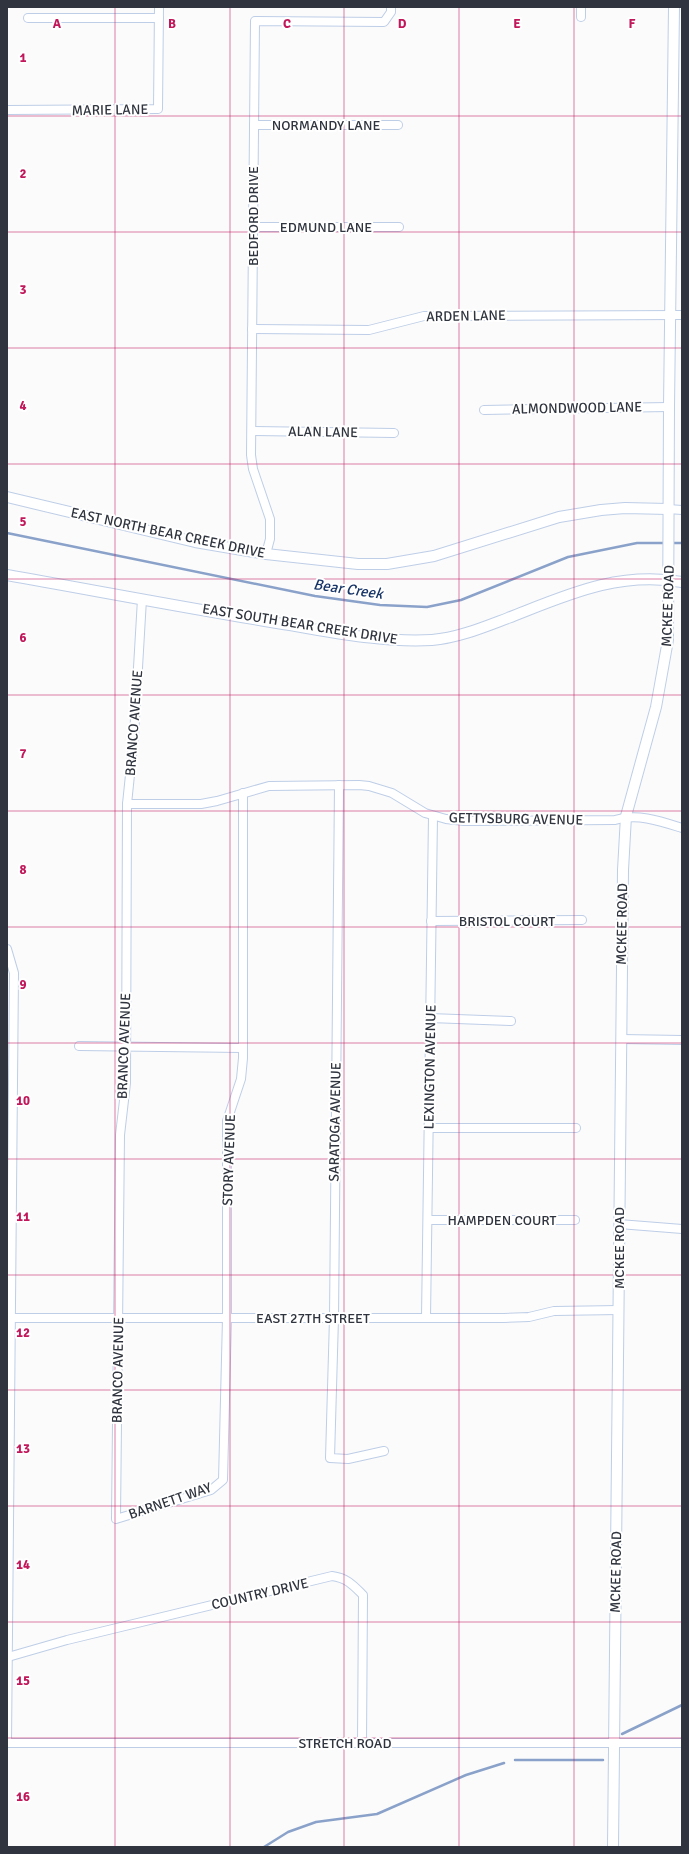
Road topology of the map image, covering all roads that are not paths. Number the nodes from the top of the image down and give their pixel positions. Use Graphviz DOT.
graph roads {
  1 [pos="159,7"];
  2 [pos="391,7"];
  3 [pos="581,7"];
  4 [pos="674,7"];
  5 [pos="581,17"];
  6 [pos="28,18"];
  7 [pos="159,18"];
  8 [pos="7,110"];
  9 [pos="254,125"];
  10 [pos="398,125"];
  11 [pos="253,227"];
  12 [pos="399,227"];
  13 [pos="670,315"];
  14 [pos="682,315"];
  15 [pos="252,329"];
  16 [pos="669,407"];
  17 [pos="484,410"];
  18 [pos="252,431"];
  19 [pos="394,433"];
  20 [pos="7,497"];
  21 [pos="682,510"];
  22 [pos="669,514"];
  23 [pos="266,554"];
  24 [pos="7,575"];
  25 [pos="669,580"];
  26 [pos="682,582"];
  27 [pos="142,598"];
  28 [pos="339,785"];
  29 [pos="243,793"];
  30 [pos="127,804"];
  31 [pos="434,816"];
  32 [pos="626,816"];
  33 [pos="682,828"];
  34 [pos="582,920"];
  35 [pos="431,921"];
  36 [pos="7,948"];
  37 [pos="430,1018"];
  38 [pos="511,1020"];
  39 [pos="621,1039"];
  40 [pos="682,1040"];
  41 [pos="79,1046"];
  42 [pos="126,1046"];
  43 [pos="242,1048"];
  44 [pos="429,1128"];
  45 [pos="576,1128"];
  46 [pos="428,1220"];
  47 [pos="575,1220"];
  48 [pos="619,1224"];
  49 [pos="682,1229"];
  50 [pos="619,1310"];
  51 [pos="10,1318"];
  52 [pos="119,1318"];
  53 [pos="227,1318"];
  54 [pos="334,1318"];
  55 [pos="426,1318"];
  56 [pos="384,1451"];
  57 [pos="223,1480"];
  58 [pos="116,1519"];
  59 [pos="8,1566"];
  60 [pos="8,1657"];
  61 [pos="614,1742"];
  62 [pos="7,1743"];
  63 [pos="362,1743"];
  64 [pos="682,1743"];
  65 [pos="613,1847"];
  1 -- 7 [label="street, MARIE LANE"];
  2 -- 9 [label="street, BEDFORD DRIVE"];
  3 -- 5 [label="street"];
  4 -- 13 [label="street, MCKEE ROAD"];
  6 -- 7 [label="street"];
  7 -- 8 [label="street, MARIE LANE"];
  9 -- 10 [label="street, NORMANDY LANE"];
  9 -- 11 [label="street, BEDFORD DRIVE"];
  11 -- 12 [label="street, EDMUND LANE"];
  11 -- 15 [label="street, BEDFORD DRIVE"];
  13 -- 14 [label="street, ARDEN LANE"];
  13 -- 15 [label="street, ARDEN LANE"];
  13 -- 16 [label="street, MCKEE ROAD"];
  15 -- 18 [label="street, BEDFORD DRIVE"];
  16 -- 17 [label="street, ALMONDWOOD LANE"];
  16 -- 22 [label="street, MCKEE ROAD"];
  18 -- 19 [label="street, ALAN LANE"];
  18 -- 23 [label="street, BEDFORD DRIVE"];
  20 -- 23 [label="street, EAST NORTH BEAR CREEK DRIVE"];
  21 -- 22 [label="street, EAST NORTH BEAR CREEK DRIVE"];
  22 -- 23 [label="street, EAST NORTH BEAR CREEK DRIVE"];
  22 -- 25 [label="street, MCKEE ROAD"];
  24 -- 27 [label="street, EAST SOUTH BEAR CREEK DRIVE"];
  25 -- 26 [label="street, EAST SOUTH BEAR CREEK DRIVE"];
  25 -- 27 [label="street, EAST SOUTH BEAR CREEK DRIVE"];
  25 -- 32 [label="street, MCKEE ROAD"];
  27 -- 30 [label="street, BRANCO AVENUE"];
  28 -- 29 [label="street, GETTYSBURG AVENUE"];
  28 -- 31 [label="street, GETTYSBURG AVENUE"];
  28 -- 54 [label="street, SARATOGA AVENUE"];
  29 -- 30 [label="street, GETTYSBURG AVENUE"];
  29 -- 43 [label="street, STORY AVENUE"];
  30 -- 42 [label="street, BRANCO AVENUE"];
  31 -- 32 [label="street, GETTYSBURG AVENUE"];
  31 -- 35 [label="street, LEXINGTON AVENUE"];
  32 -- 33 [label="street, GETTYSBURG AVENUE"];
  32 -- 39 [label="street, MCKEE ROAD"];
  34 -- 35 [label="street, BRISTOL COURT"];
  35 -- 37 [label="street, LEXINGTON AVENUE"];
  36 -- 51 [label="street"];
  37 -- 38 [label="street"];
  37 -- 44 [label="street, LEXINGTON AVENUE"];
  39 -- 40 [label="street"];
  39 -- 48 [label="street, MCKEE ROAD"];
  41 -- 42 [label="street"];
  42 -- 43 [label="street"];
  42 -- 52 [label="street, BRANCO AVENUE"];
  43 -- 53 [label="street, STORY AVENUE"];
  44 -- 45 [label="street"];
  44 -- 46 [label="street, LEXINGTON AVENUE"];
  46 -- 47 [label="street, HAMPDEN COURT"];
  46 -- 55 [label="street, LEXINGTON AVENUE"];
  48 -- 49 [label="street"];
  48 -- 50 [label="street, MCKEE ROAD"];
  50 -- 55 [label="street, EAST 27TH STREET"];
  50 -- 61 [label="street, MCKEE ROAD"];
  51 -- 52 [label="street, EAST 27TH STREET"];
  51 -- 59 [label="street"];
  52 -- 53 [label="street, EAST 27TH STREET"];
  52 -- 58 [label="street, BRANCO AVENUE"];
  53 -- 54 [label="street, EAST 27TH STREET"];
  53 -- 57 [label="street, STORY AVENUE"];
  54 -- 55 [label="street, EAST 27TH STREET"];
  54 -- 56 [label="street, SARATOGA AVENUE"];
  57 -- 58 [label="street, BARNETT WAY"];
  59 -- 60 [label="street"];
  60 -- 62 [label="street"];
  60 -- 63 [label="street, COUNTRY DRIVE"];
  61 -- 63 [label="street, STRETCH ROAD"];
  61 -- 64 [label="street, STRETCH ROAD"];
  61 -- 65 [label="street, MCKEE ROAD"];
  62 -- 63 [label="street, STRETCH ROAD"];
}
